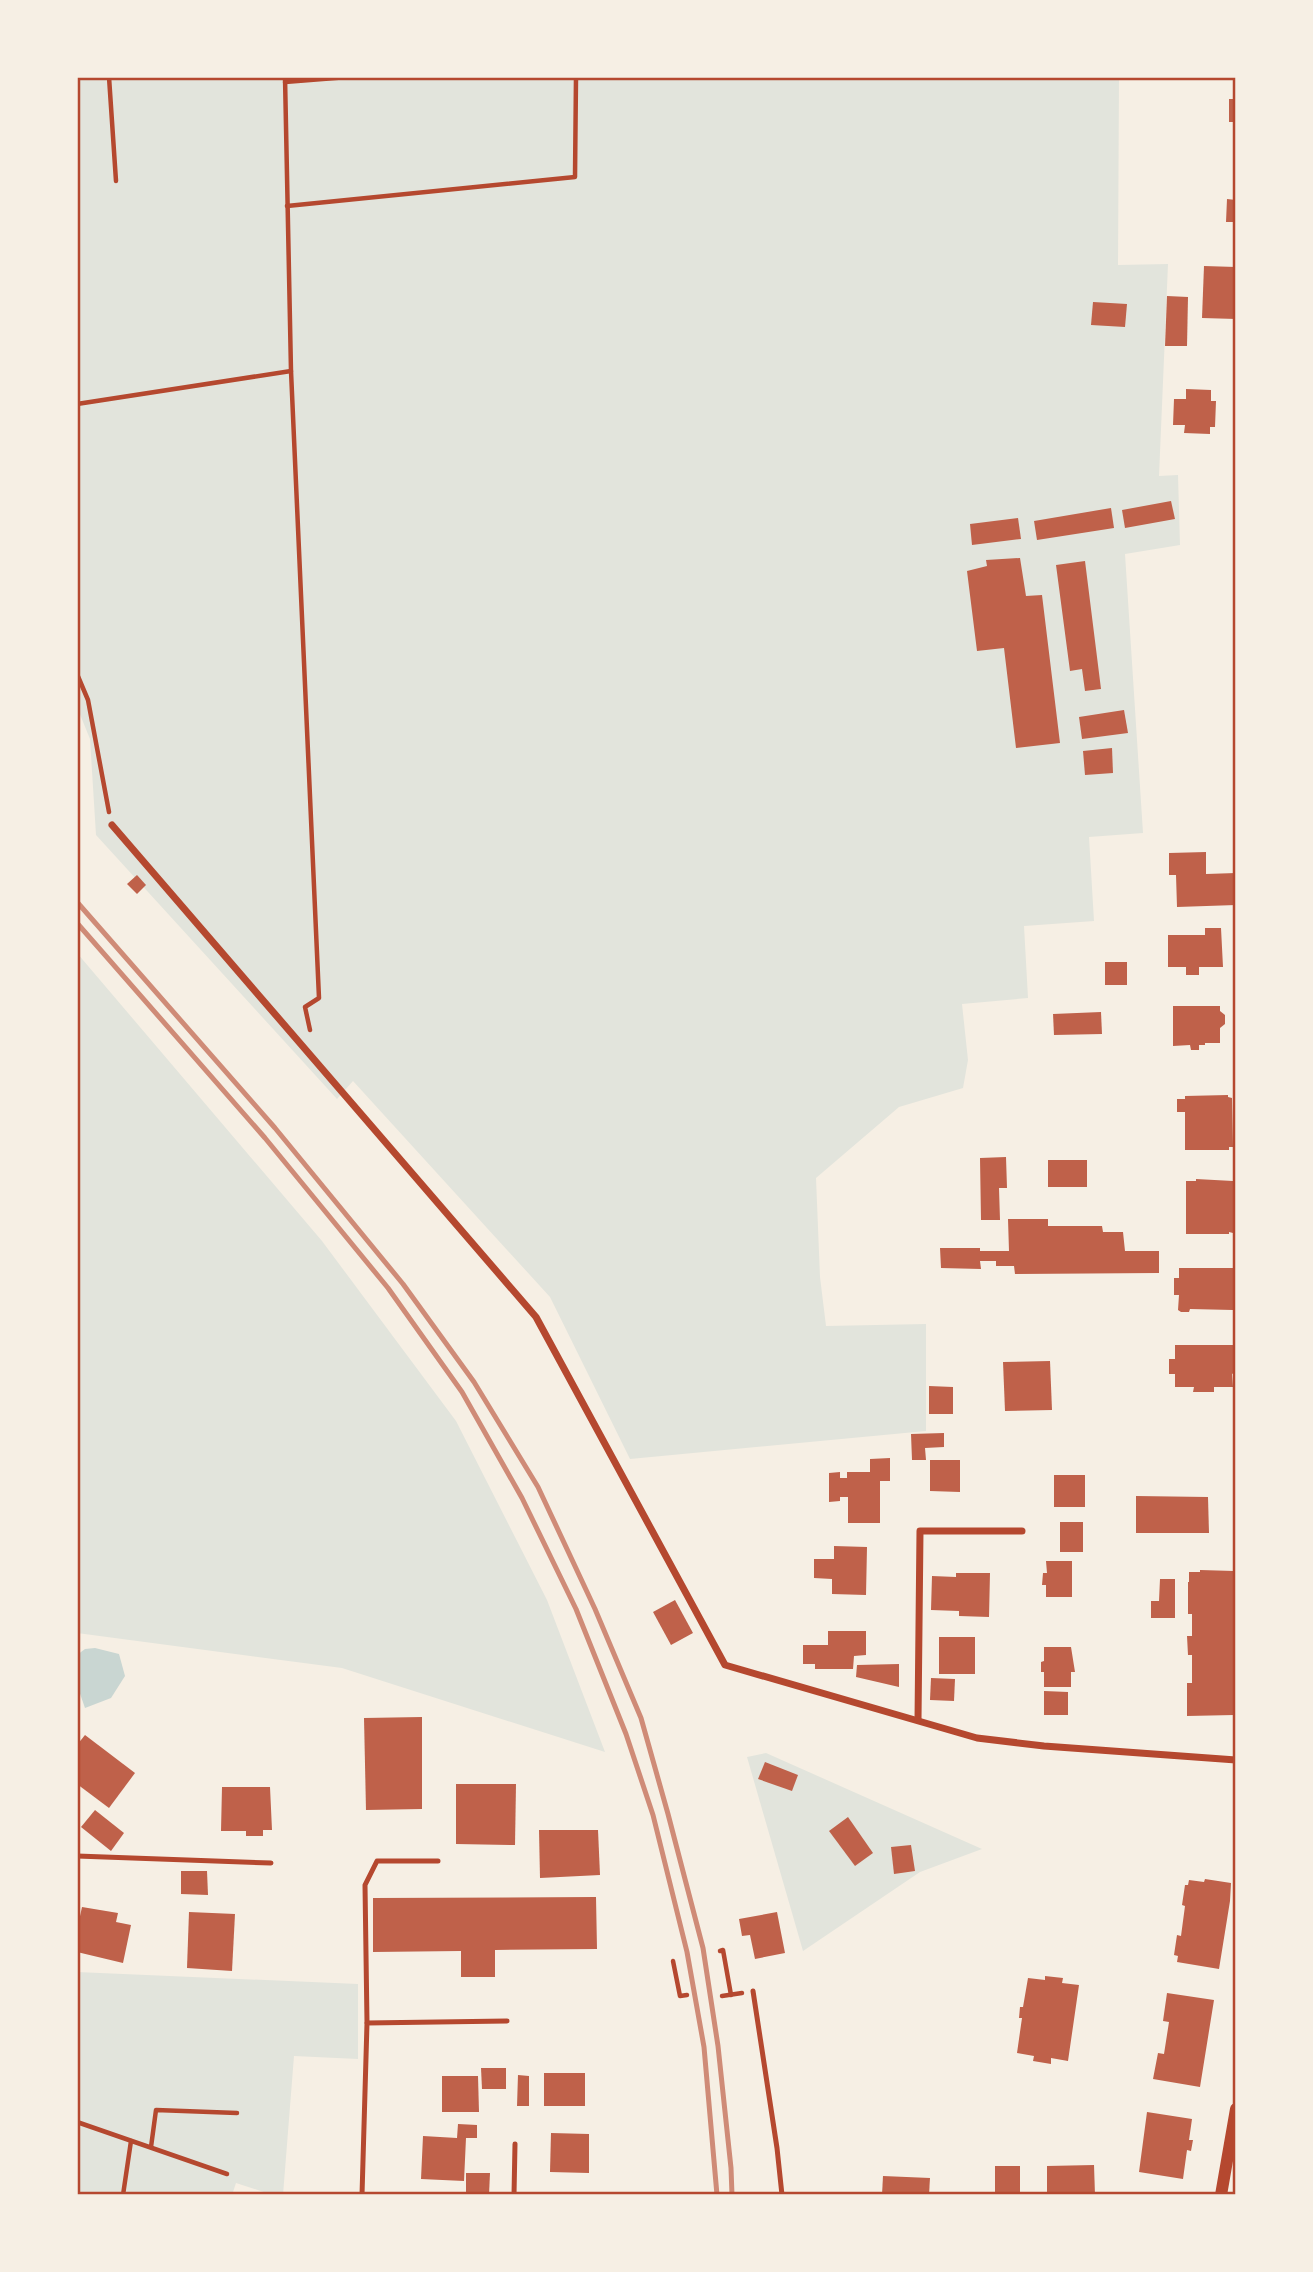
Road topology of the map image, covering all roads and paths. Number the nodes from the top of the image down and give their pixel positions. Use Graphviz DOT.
graph roads {
  1 [pos="109,77"];
  2 [pos="348,77"];
  3 [pos="576,77"];
  4 [pos="285,79"];
  5 [pos="116,181"];
  6 [pos="287,206"];
  7 [pos="291,371"];
  8 [pos="77,404"];
  9 [pos="77,674"];
  10 [pos="112,825"];
  11 [pos="316,1061"];
  12 [pos="1022,1531"];
  13 [pos="918,1720"];
  14 [pos="1236,1760"];
  15 [pos="77,1856"];
  16 [pos="438,1861"];
  17 [pos="271,1863"];
  18 [pos="720,1951"];
  19 [pos="673,1961"];
  20 [pos="753,1991"];
  21 [pos="687,1995"];
  22 [pos="731,1995"];
  23 [pos="507,2021"];
  24 [pos="367,2023"];
  25 [pos="1236,2109"];
  26 [pos="237,2113"];
  27 [pos="77,2122"];
  28 [pos="131,2141"];
  29 [pos="515,2144"];
  30 [pos="151,2147"];
  31 [pos="227,2174"];
  32 [pos="124,2195"];
  33 [pos="362,2195"];
  34 [pos="514,2195"];
  35 [pos="782,2195"];
  36 [pos="1221,2195"];
  1 -- 5 [label="path"];
  2 -- 4 [label="path"];
  3 -- 6 [label="path"];
  4 -- 6 [label="path"];
  6 -- 7 [label="path"];
  7 -- 8 [label="path"];
  7 -- 11 [label="path"];
  9 -- 10 [label="path"];
  10 -- 11 [label="street"];
  11 -- 13 [label="street"];
  12 -- 13 [label="street"];
  13 -- 14 [label="street"];
  15 -- 17 [label="lane"];
  16 -- 24 [label="lane"];
  18 -- 22 [label="path"];
  19 -- 21 [label="path"];
  20 -- 35 [label="lane"];
  23 -- 24 [label="lane"];
  24 -- 33 [label="lane"];
  25 -- 36 [label="street"];
  26 -- 30 [label="path"];
  27 -- 28 [label="path"];
  28 -- 30 [label="path"];
  28 -- 32 [label="path"];
  29 -- 34 [label="lane"];
  30 -- 31 [label="path"];
}
